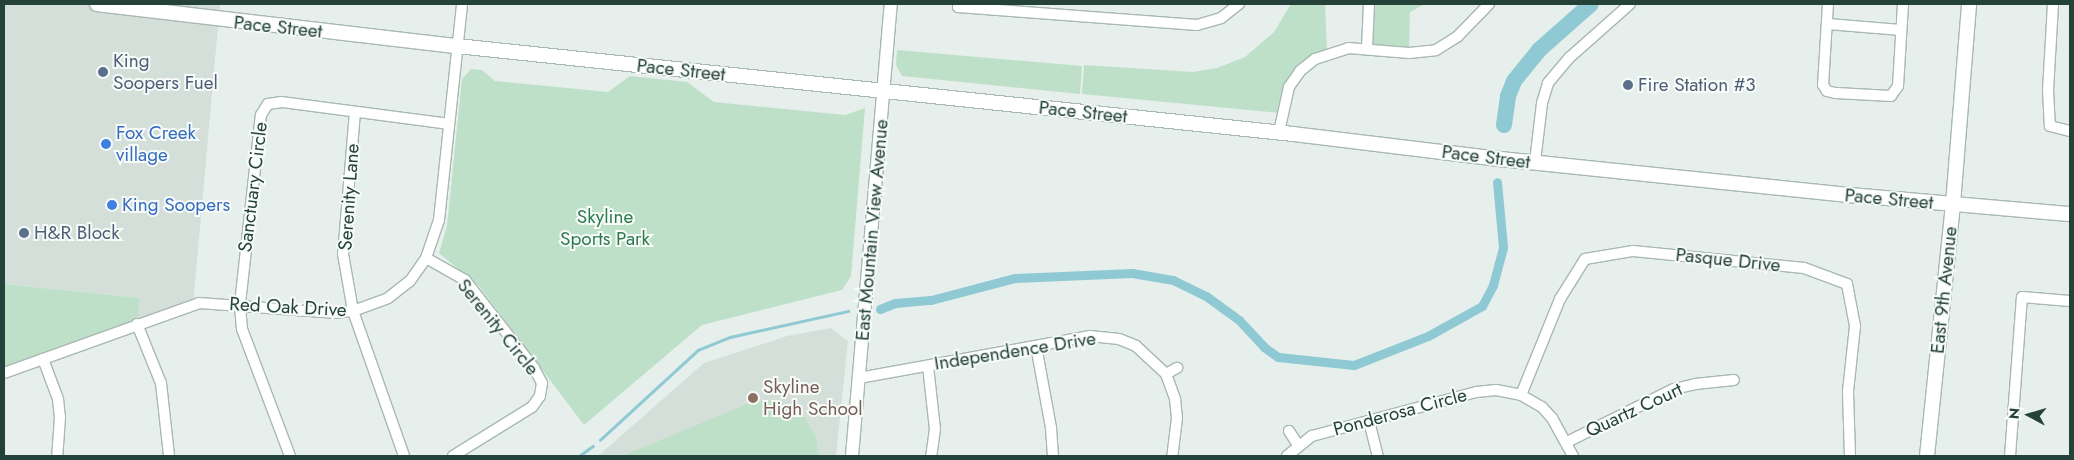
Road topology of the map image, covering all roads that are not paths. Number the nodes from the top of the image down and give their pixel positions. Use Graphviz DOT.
graph roads {
  1 [pos="97,4"];
  2 [pos="462,4"];
  3 [pos="891,4"];
  4 [pos="958,4"];
  5 [pos="1240,4"];
  6 [pos="1369,4"];
  7 [pos="1488,4"];
  8 [pos="1630,4"];
  9 [pos="1828,4"];
  10 [pos="1903,4"];
  11 [pos="1969,4"];
  12 [pos="2053,4"];
  13 [pos="1828,24"];
  14 [pos="1901,30"];
  15 [pos="457,46"];
  16 [pos="1367,49"];
  17 [pos="885,91"];
  18 [pos="355,112"];
  19 [pos="449,124"];
  20 [pos="2070,131"];
  21 [pos="1279,132"];
  22 [pos="1535,162"];
  23 [pos="1953,204"];
  24 [pos="2070,214"];
  25 [pos="426,258"];
  26 [pos="2070,302"];
  27 [pos="240,304"];
  28 [pos="353,311"];
  29 [pos="137,324"];
  30 [pos="1036,346"];
  31 [pos="43,359"];
  32 [pos="928,366"];
  33 [pos="1176,368"];
  34 [pos="4,373"];
  35 [pos="1166,374"];
  36 [pos="859,378"];
  37 [pos="1734,380"];
  38 [pos="1522,395"];
  39 [pos="1369,421"];
  40 [pos="1289,432"];
  41 [pos="1566,442"];
  42 [pos="1298,445"];
  43 [pos="57,456"];
  44 [pos="169,456"];
  45 [pos="290,456"];
  46 [pos="404,456"];
  47 [pos="454,456"];
  48 [pos="852,456"];
  49 [pos="931,456"];
  50 [pos="1053,456"];
  51 [pos="1172,456"];
  52 [pos="1287,456"];
  53 [pos="1378,456"];
  54 [pos="1573,456"];
  55 [pos="1850,456"];
  56 [pos="1927,456"];
  57 [pos="2010,456"];
  1 -- 15 [label="main road, Pace Street"];
  2 -- 15 [label="street, Red Oak Drive"];
  3 -- 17 [label="street, East Mountain View Avenue"];
  4 -- 5 [label="street"];
  6 -- 16 [label="street"];
  7 -- 16 [label="street"];
  8 -- 22 [label="street"];
  9 -- 13 [label="street"];
  10 -- 14 [label="street"];
  11 -- 23 [label="main road, East 9th Avenue"];
  12 -- 20 [label="street"];
  13 -- 14 [label="street"];
  13 -- 14 [label="street"];
  15 -- 17 [label="main road, Pace Street"];
  15 -- 19 [label="street, Red Oak Drive"];
  16 -- 21 [label="street"];
  17 -- 21 [label="main road, Pace Street"];
  17 -- 36 [label="street, East Mountain View Avenue"];
  18 -- 19 [label="street, Sanctuary Circle"];
  18 -- 27 [label="street, Sanctuary Circle"];
  18 -- 28 [label="street, Serenity Lane"];
  19 -- 25 [label="street, Red Oak Drive"];
  21 -- 22 [label="main road, Pace Street"];
  22 -- 23 [label="main road, Pace Street"];
  23 -- 24 [label="main road, Pace Street"];
  23 -- 56 [label="main road, East 9th Avenue"];
  25 -- 28 [label="street, Red Oak Drive"];
  25 -- 47 [label="street, Serenity Circle"];
  26 -- 57 [label="street"];
  27 -- 28 [label="street, Red Oak Drive"];
  27 -- 29 [label="street, Red Oak Drive"];
  27 -- 45 [label="street, Sanctuary Circle"];
  28 -- 46 [label="street"];
  29 -- 31 [label="street, Red Oak Drive"];
  29 -- 44 [label="street"];
  30 -- 32 [label="street, Independence Drive"];
  30 -- 35 [label="street, Independence Drive"];
  30 -- 50 [label="street"];
  31 -- 34 [label="street, Red Oak Drive"];
  31 -- 43 [label="street"];
  32 -- 36 [label="street, Independence Drive"];
  32 -- 49 [label="street"];
  33 -- 35 [label="street"];
  35 -- 51 [label="street, Independence Drive"];
  36 -- 48 [label="street, East Mountain View Avenue"];
  37 -- 41 [label="street, Quartz Court"];
  38 -- 39 [label="street, Ponderosa Circle"];
  38 -- 41 [label="street"];
  38 -- 55 [label="street, Pasque Drive"];
  39 -- 42 [label="street, Ponderosa Circle"];
  39 -- 53 [label="street"];
  40 -- 42 [label="street"];
  41 -- 54 [label="street"];
  42 -- 52 [label="street, Ponderosa Circle"];
}
